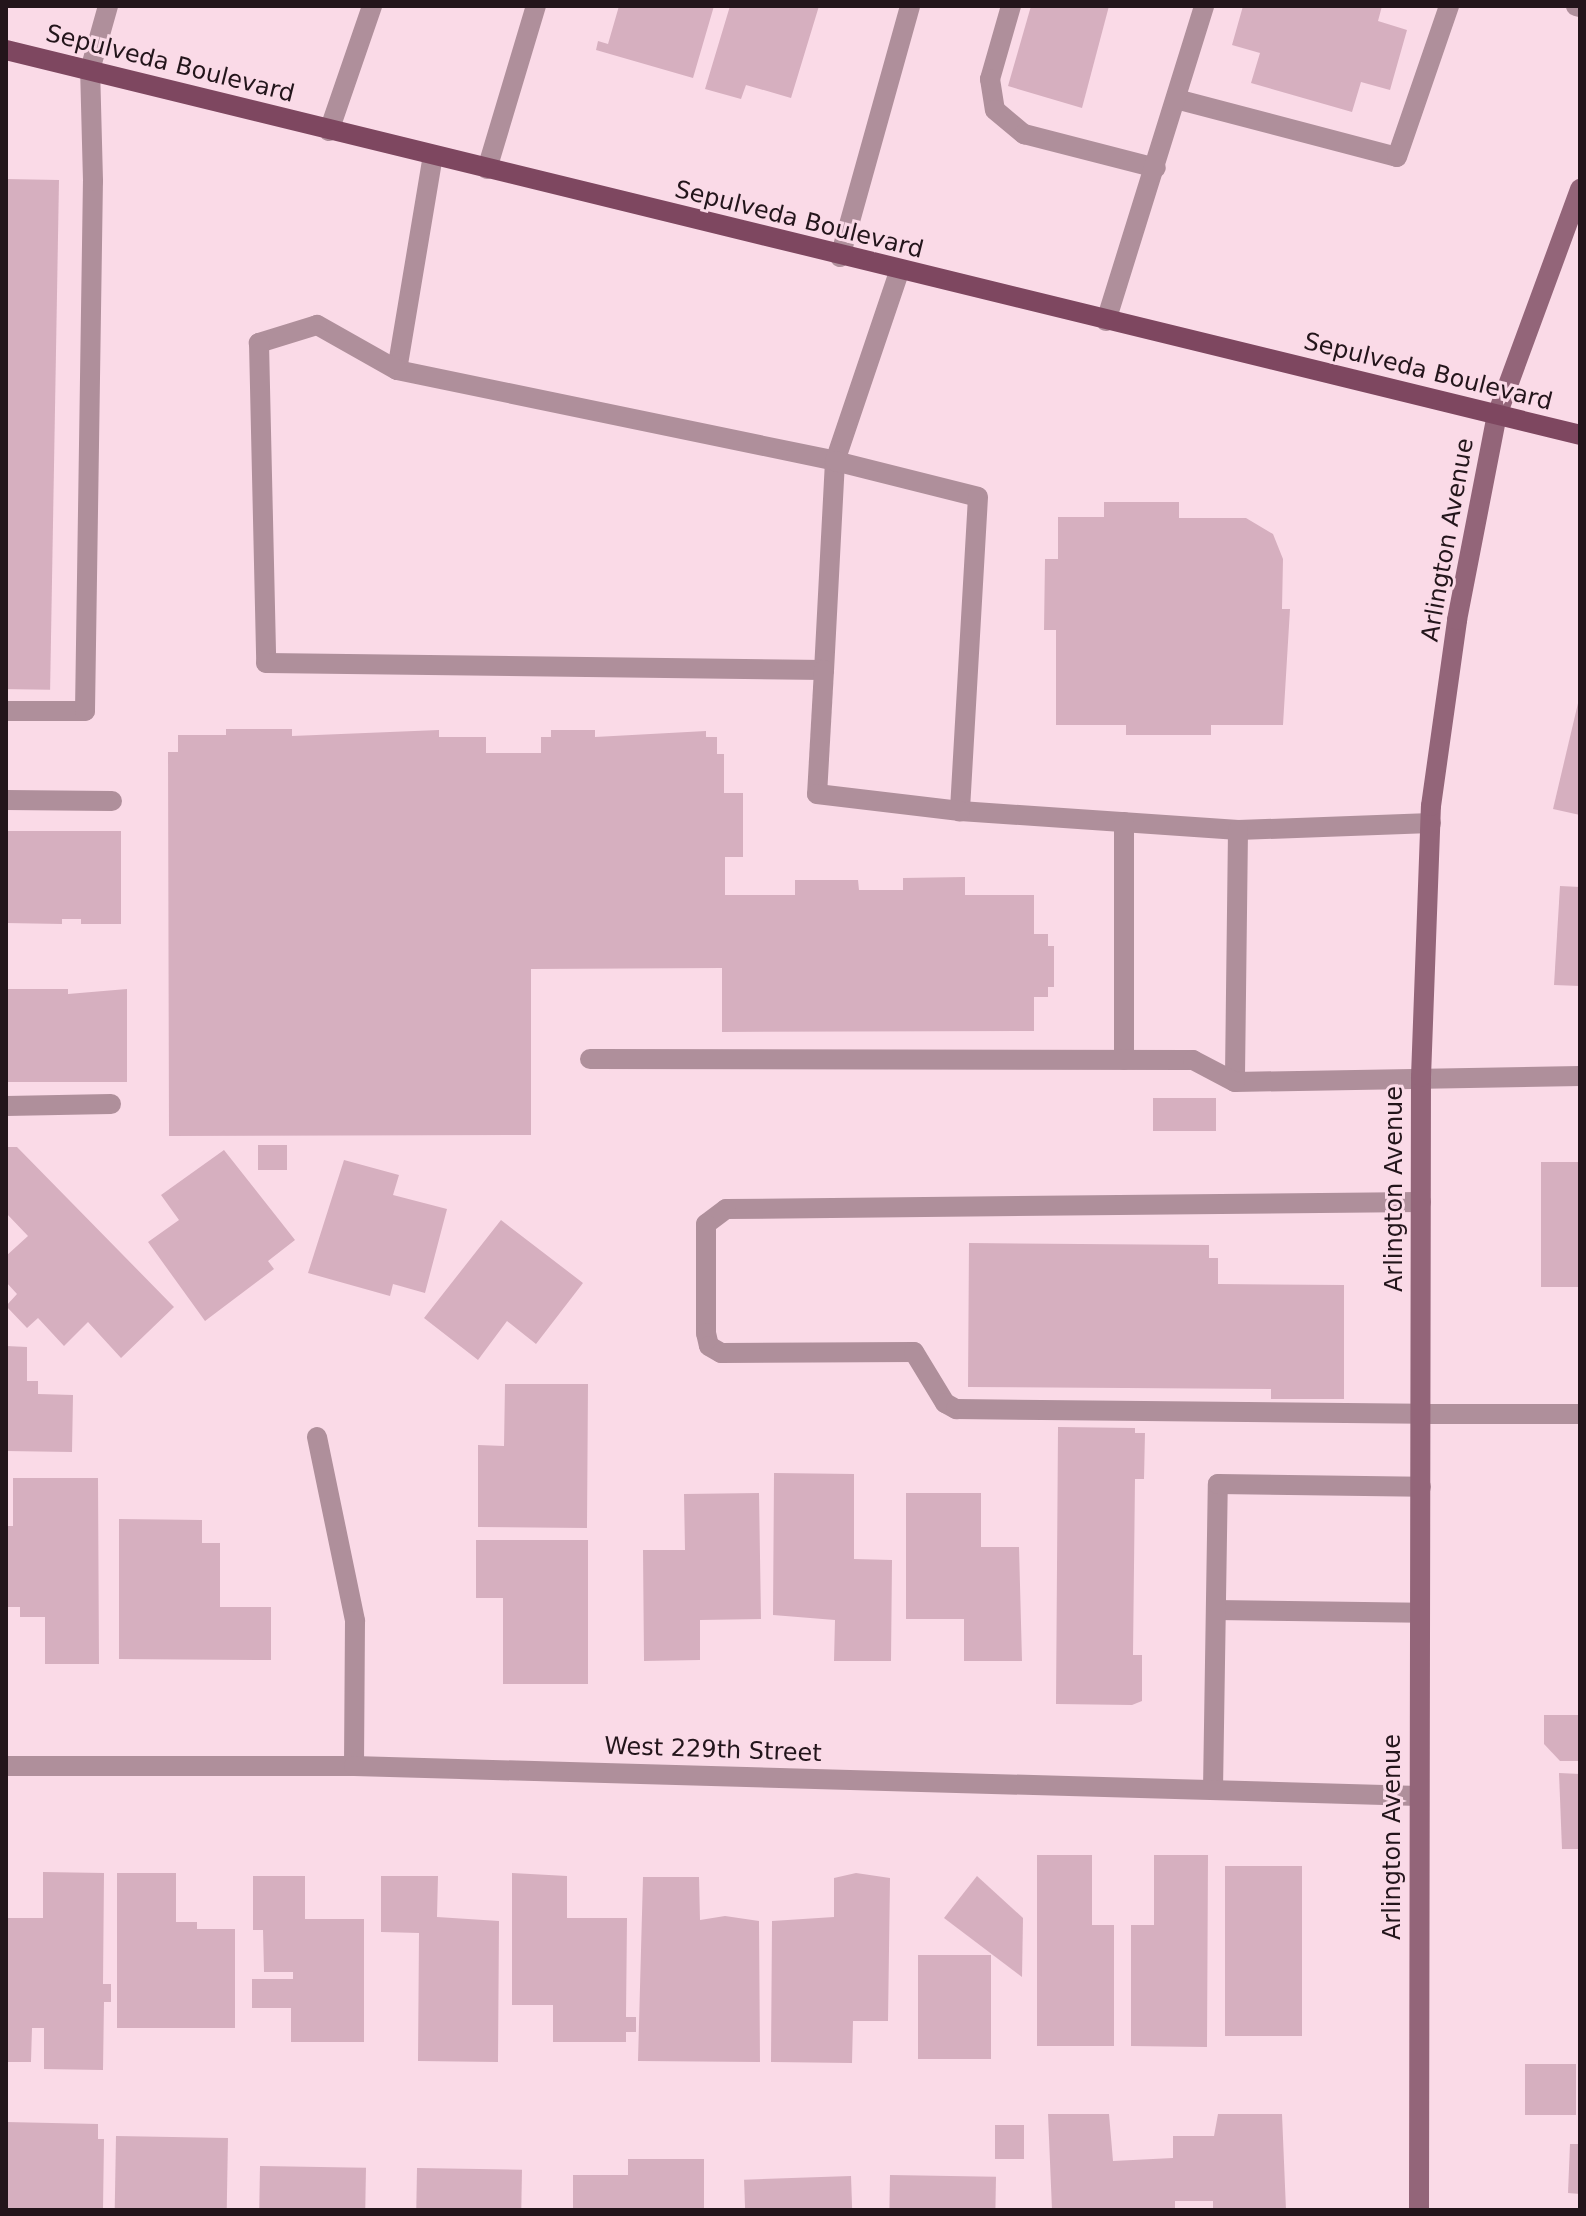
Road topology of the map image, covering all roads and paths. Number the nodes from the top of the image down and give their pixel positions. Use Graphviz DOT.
graph roads {
  1 [pos="108,6"];
  2 [pos="372,6"];
  3 [pos="536,6"];
  4 [pos="910,6"];
  5 [pos="1011,6"];
  6 [pos="1204,6"];
  7 [pos="1449,6"];
  8 [pos="6,50"];
  9 [pos="90,70"];
  10 [pos="1176,99"];
  11 [pos="329,131"];
  12 [pos="433,155"];
  13 [pos="1156,168"];
  14 [pos="487,169"];
  15 [pos="1580,189"];
  16 [pos="840,257"];
  17 [pos="899,272"];
  18 [pos="1106,321"];
  19 [pos="397,370"];
  20 [pos="1497,415"];
  21 [pos="1580,435"];
  22 [pos="835,461"];
  23 [pos="824,670"];
  24 [pos="6,711"];
  25 [pos="6,800"];
  26 [pos="112,801"];
  27 [pos="960,811"];
  28 [pos="1124,822"];
  29 [pos="1431,823"];
  30 [pos="1238,830"];
  31 [pos="590,1059"];
  32 [pos="1124,1060"];
  33 [pos="1580,1076"];
  34 [pos="1421,1077"];
  35 [pos="1235,1082"];
  36 [pos="111,1104"];
  37 [pos="6,1106"];
  38 [pos="1421,1202"];
  39 [pos="1421,1414"];
  40 [pos="1580,1414"];
  41 [pos="317,1437"];
  42 [pos="1421,1487"];
  43 [pos="1216,1610"];
  44 [pos="1420,1613"];
  45 [pos="6,1766"];
  46 [pos="354,1766"];
  47 [pos="1213,1790"];
  48 [pos="1419,1796"];
  49 [pos="1419,2210"];
  1 -- 9 [label="street"];
  2 -- 11 [label="street"];
  3 -- 14 [label="street"];
  4 -- 16 [label="street"];
  5 -- 13 [label="street"];
  6 -- 10 [label="street"];
  7 -- 10 [label="street"];
  8 -- 9 [label="main road, Sepulveda Boulevard"];
  9 -- 11 [label="main road, Sepulveda Boulevard"];
  9 -- 24 [label="street"];
  10 -- 13 [label="street"];
  11 -- 12 [label="main road, Sepulveda Boulevard"];
  12 -- 14 [label="main road, Sepulveda Boulevard"];
  12 -- 19 [label="street"];
  13 -- 18 [label="street"];
  14 -- 16 [label="main road, Sepulveda Boulevard"];
  15 -- 20 [label="main road, Arlington Avenue"];
  16 -- 17 [label="main road, Sepulveda Boulevard"];
  17 -- 18 [label="main road, Sepulveda Boulevard"];
  17 -- 22 [label="street"];
  18 -- 20 [label="main road, Sepulveda Boulevard"];
  19 -- 22 [label="street"];
  19 -- 23 [label="street"];
  20 -- 21 [label="main road, Sepulveda Boulevard"];
  20 -- 29 [label="main road, Arlington Avenue"];
  22 -- 23 [label="street"];
  22 -- 27 [label="street"];
  23 -- 27 [label="street"];
  25 -- 26 [label="street"];
  27 -- 28 [label="street"];
  28 -- 30 [label="street"];
  28 -- 32 [label="street"];
  29 -- 30 [label="street"];
  29 -- 34 [label="main road, Arlington Avenue"];
  30 -- 35 [label="street"];
  31 -- 32 [label="street"];
  32 -- 35 [label="street"];
  33 -- 34 [label="street"];
  34 -- 35 [label="street"];
  34 -- 38 [label="main road, Arlington Avenue"];
  36 -- 37 [label="street"];
  38 -- 39 [label="main road, Arlington Avenue"];
  38 -- 39 [label="street"];
  39 -- 40 [label="street"];
  39 -- 42 [label="main road, Arlington Avenue"];
  41 -- 46 [label="street"];
  42 -- 43 [label="street"];
  42 -- 44 [label="main road, Arlington Avenue"];
  43 -- 44 [label="street"];
  43 -- 47 [label="street"];
  44 -- 48 [label="main road, Arlington Avenue"];
  45 -- 46 [label="street, West 229th Street"];
  46 -- 47 [label="street, West 229th Street"];
  47 -- 48 [label="street, West 229th Street"];
  48 -- 49 [label="main road, Arlington Avenue"];
}
